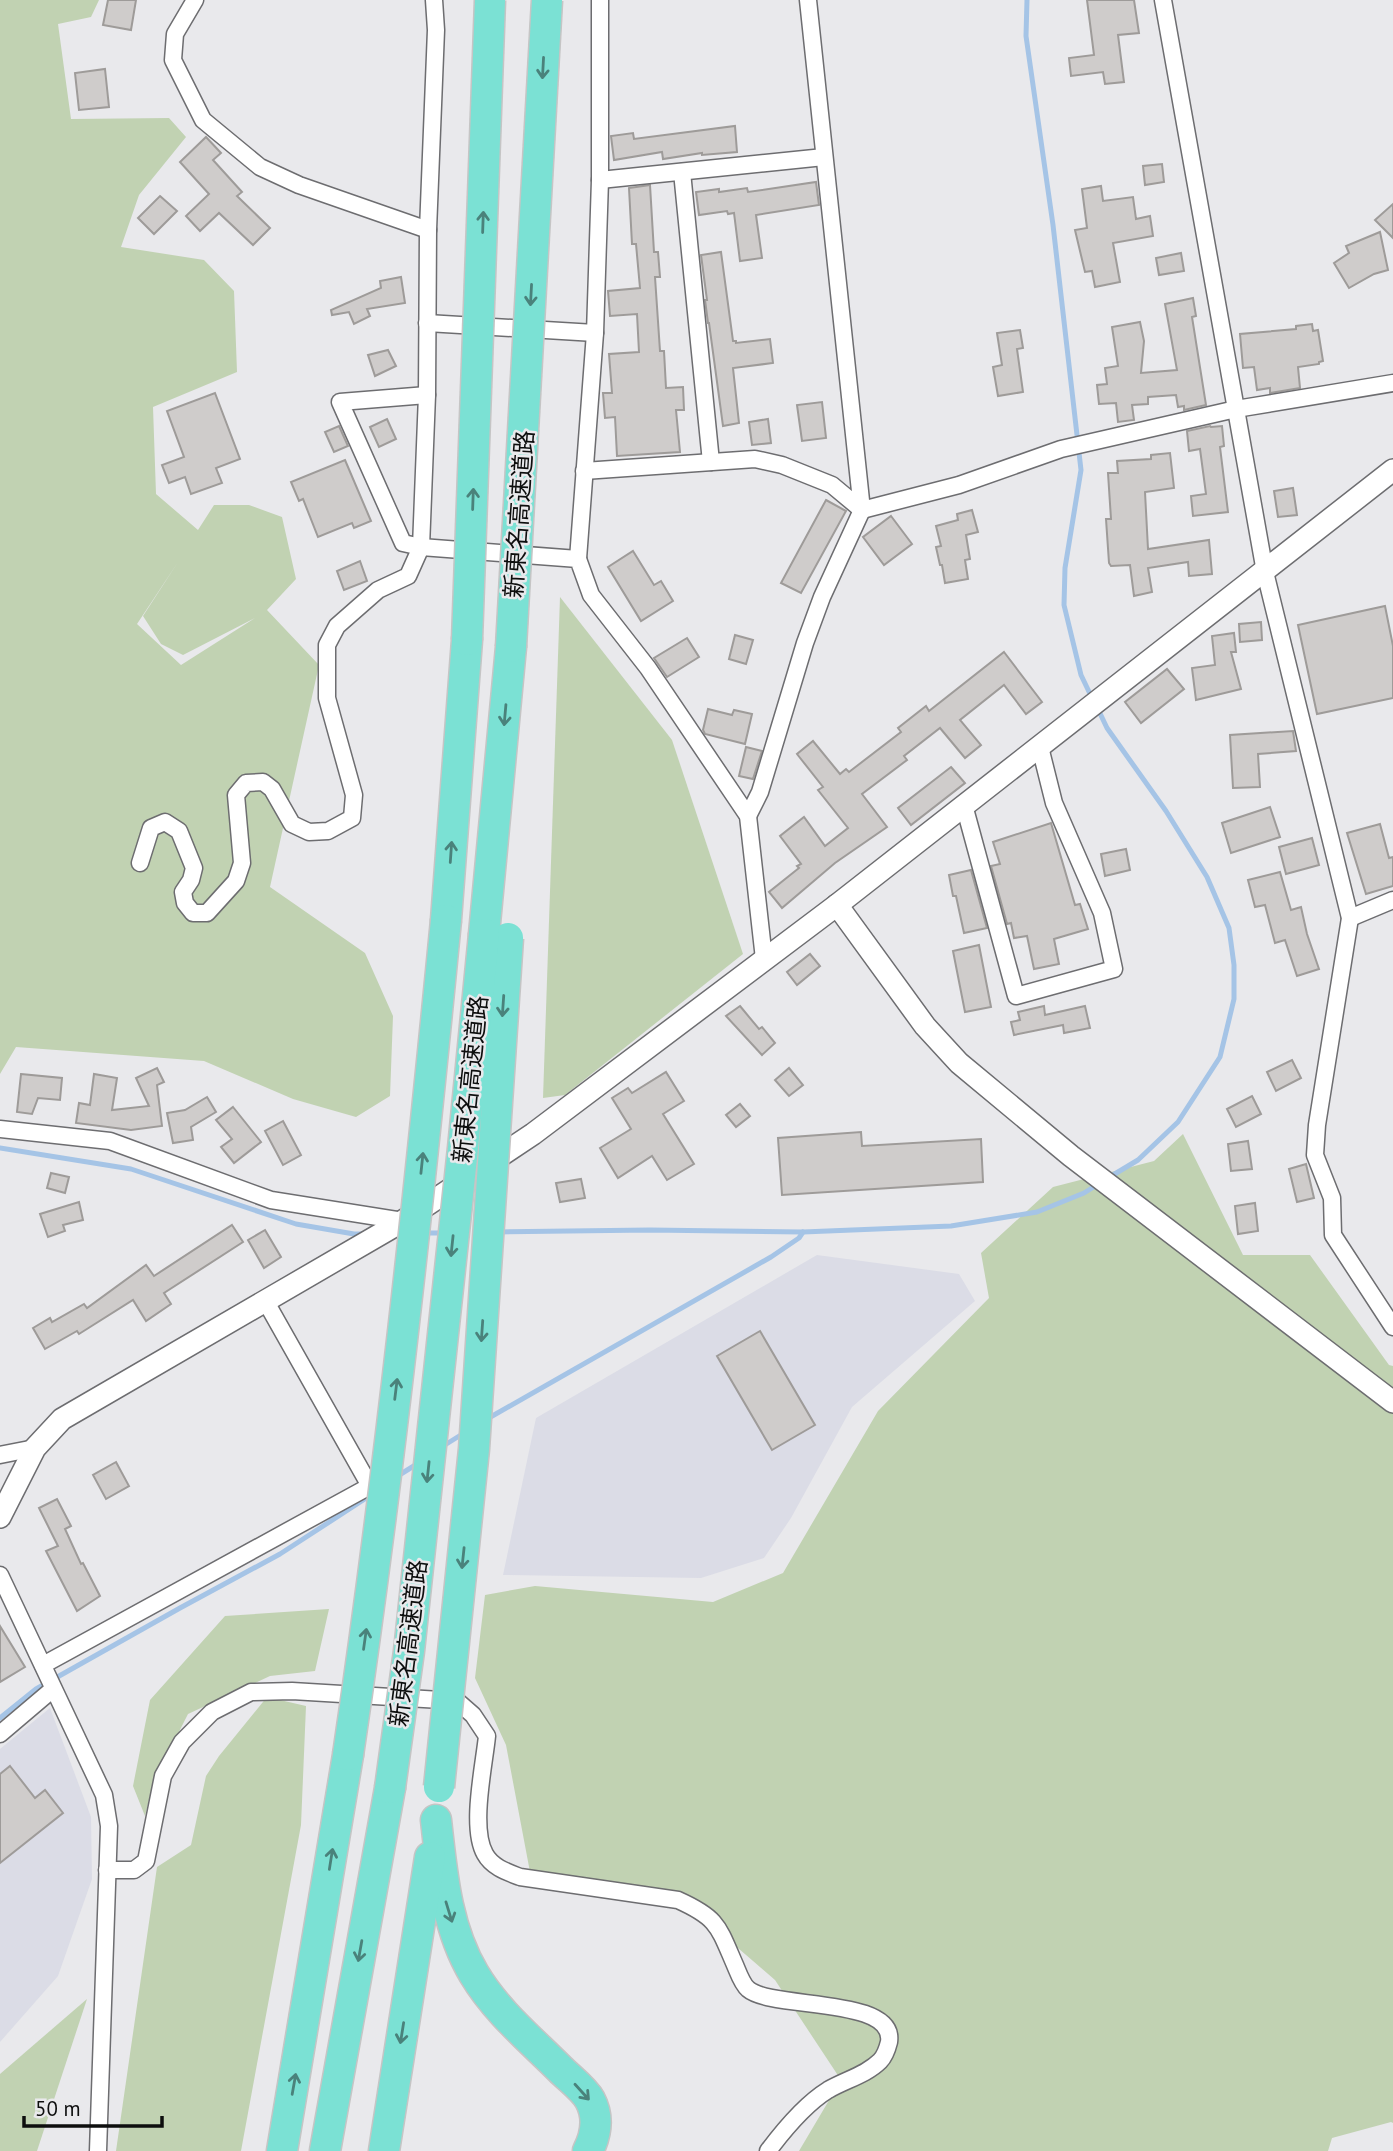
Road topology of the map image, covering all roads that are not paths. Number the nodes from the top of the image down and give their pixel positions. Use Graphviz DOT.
graph roads {
  1 [pos="195,0"];
  2 [pos="434,0"];
  3 [pos="477,0"];
  4 [pos="490,0"];
  5 [pos="547,0"];
  6 [pos="600,0"];
  7 [pos="808,0"];
  8 [pos="1163,0"];
  9 [pos="486,128"];
  10 [pos="824,157"];
  11 [pos="682,172"];
  12 [pos="600,180"];
  13 [pos="428,230"];
  14 [pos="427,323"];
  15 [pos="595,333"];
  16 [pos="1393,383"];
  17 [pos="427,395"];
  18 [pos="1236,409"];
  19 [pos="711,462"];
  20 [pos="1393,470"];
  21 [pos="584,471"];
  22 [pos="863,510"];
  23 [pos="421,547"];
  24 [pos="578,559"];
  25 [pos="1265,572"];
  26 [pos="1040,747"];
  27 [pos="964,805"];
  28 [pos="748,816"];
  29 [pos="140,863"];
  30 [pos="1393,900"];
  31 [pos="836,905"];
  32 [pos="1350,918"];
  33 [pos="496,936"];
  34 [pos="764,959"];
  35 [pos="0,1129"];
  36 [pos="403,1222"];
  37 [pos="266,1302"];
  38 [pos="1393,1327"];
  39 [pos="1393,1402"];
  40 [pos="35,1448"];
  41 [pos="0,1455"];
  42 [pos="0,1517"];
  43 [pos="0,1575"];
  44 [pos="43,1665"];
  45 [pos="53,1689"];
  46 [pos="0,1734"];
  47 [pos="436,1820"];
  48 [pos="107,1870"];
  49 [pos="98,2151"];
  50 [pos="282,2151"];
  51 [pos="325,2151"];
  52 [pos="384,2151"];
  53 [pos="588,2151"];
  54 [pos="768,2151"];
  1 -- 13 [label="street"];
  2 -- 13 [label="street"];
  3 -- 9 [label="highway, bridge"];
  4 -- 9 [label="highway, 新東名高速道路, bridge"];
  5 -- 33 [label="highway, 新東名高速道路, one-way, bridge"];
  6 -- 12 [label="street"];
  7 -- 10 [label="street"];
  8 -- 18 [label="street"];
  50 -- 9 [label="highway, 新東名高速道路, one-way, bridge"];
  10 -- 11 [label="street"];
  10 -- 22 [label="street"];
  11 -- 12 [label="street"];
  11 -- 19 [label="street"];
  12 -- 15 [label="street"];
  13 -- 14 [label="street"];
  14 -- 15 [label="street"];
  14 -- 17 [label="street"];
  15 -- 21 [label="street"];
  16 -- 18 [label="street"];
  17 -- 23 [label="street"];
  17 -- 23 [label="street"];
  18 -- 22 [label="street"];
  18 -- 25 [label="street"];
  19 -- 21 [label="street"];
  19 -- 22 [label="street"];
  20 -- 25 [label="street"];
  21 -- 24 [label="street"];
  22 -- 28 [label="street"];
  23 -- 24 [label="street"];
  23 -- 29 [label="street"];
  24 -- 28 [label="street"];
  25 -- 26 [label="street"];
  25 -- 32 [label="street"];
  26 -- 27 [label="street"];
  26 -- 27 [label="street"];
  27 -- 31 [label="street"];
  28 -- 34 [label="street"];
  30 -- 32 [label="street"];
  31 -- 34 [label="street"];
  31 -- 39 [label="street"];
  32 -- 38 [label="street"];
  33 -- 47 [label="highway, one-way, bridge"];
  33 -- 51 [label="highway, 新東名高速道路, one-way, bridge"];
  34 -- 36 [label="street"];
  35 -- 36 [label="street"];
  36 -- 37 [label="street"];
  37 -- 40 [label="street"];
  37 -- 44 [label="street"];
  40 -- 41 [label="street"];
  40 -- 42 [label="street"];
  43 -- 44 [label="street"];
  44 -- 45 [label="street"];
  45 -- 46 [label="street"];
  45 -- 48 [label="street"];
  47 -- 52 [label="highway, one-way"];
  47 -- 53 [label="highway, one-way"];
  48 -- 49 [label="street"];
  48 -- 54 [label="street"];
}
